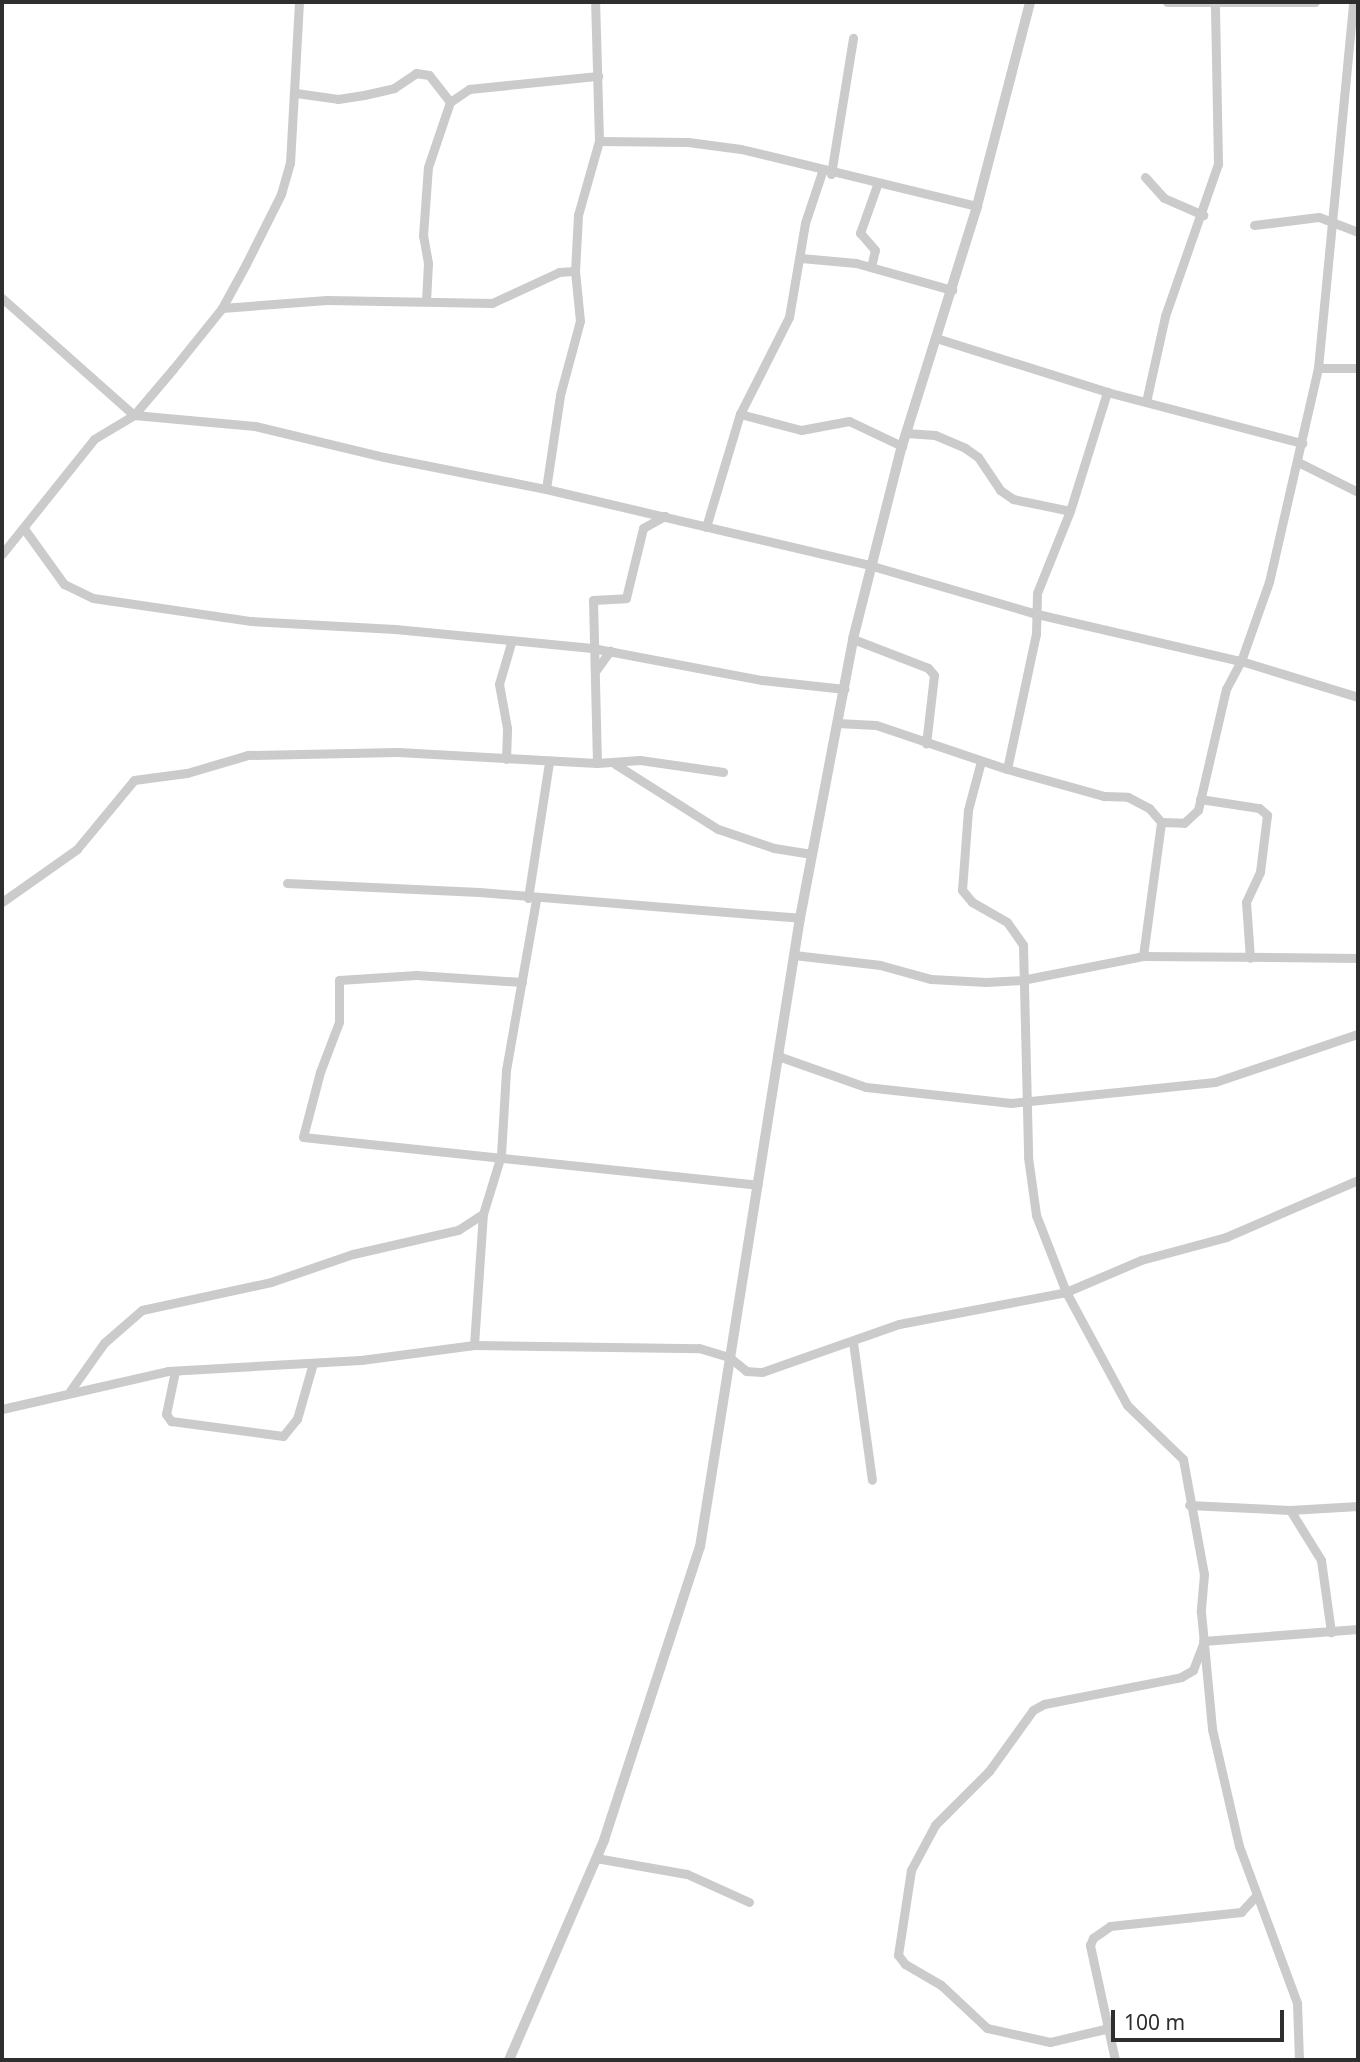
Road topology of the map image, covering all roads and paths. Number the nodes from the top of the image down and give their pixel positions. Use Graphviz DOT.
graph roads {
  1 [pos="299,2"];
  2 [pos="595,2"];
  3 [pos="1030,2"];
  4 [pos="1167,2"];
  5 [pos="1315,2"];
  6 [pos="1353,2"];
  7 [pos="1216,5"];
  8 [pos="853,38"];
  9 [pos="598,76"];
  10 [pos="296,93"];
  11 [pos="450,102"];
  12 [pos="599,141"];
  13 [pos="827,173"];
  14 [pos="1145,177"];
  15 [pos="877,185"];
  16 [pos="977,206"];
  17 [pos="1203,215"];
  18 [pos="1332,223"];
  19 [pos="1254,225"];
  20 [pos="1358,232"];
  21 [pos="801,258"];
  22 [pos="871,267"];
  23 [pos="575,271"];
  24 [pos="952,290"];
  25 [pos="2,298"];
  26 [pos="426,301"];
  27 [pos="222,308"];
  28 [pos="936,338"];
  29 [pos="1318,368"];
  30 [pos="1358,368"];
  31 [pos="1107,392"];
  32 [pos="1146,402"];
  33 [pos="740,414"];
  34 [pos="134,415"];
  35 [pos="906,433"];
  36 [pos="1302,443"];
  37 [pos="902,446"];
  38 [pos="1298,462"];
  39 [pos="546,489"];
  40 [pos="1358,492"];
  41 [pos="1070,511"];
  42 [pos="665,516"];
  43 [pos="706,527"];
  44 [pos="25,530"];
  45 [pos="2,554"];
  46 [pos="869,565"];
  47 [pos="1037,614"];
  48 [pos="853,639"];
  49 [pos="511,643"];
  50 [pos="593,648"];
  51 [pos="610,651"];
  52 [pos="1241,661"];
  53 [pos="596,670"];
  54 [pos="845,689"];
  55 [pos="1358,697"];
  56 [pos="837,723"];
  57 [pos="926,744"];
  58 [pos="506,759"];
  59 [pos="981,761"];
  60 [pos="550,762"];
  61 [pos="597,763"];
  62 [pos="615,764"];
  63 [pos="1007,769"];
  64 [pos="723,772"];
  65 [pos="1200,799"];
  66 [pos="1161,822"];
  67 [pos="812,854"];
  68 [pos="287,883"];
  69 [pos="532,899"];
  70 [pos="2,902"];
  71 [pos="800,918"];
  72 [pos="794,955"];
  73 [pos="1143,956"];
  74 [pos="1250,958"];
  75 [pos="1358,958"];
  76 [pos="1022,980"];
  77 [pos="522,982"];
  78 [pos="1358,1034"];
  79 [pos="778,1056"];
  80 [pos="1030,1100"];
  81 [pos="501,1155"];
  82 [pos="1358,1180"];
  83 [pos="757,1185"];
  84 [pos="483,1214"];
  85 [pos="1066,1292"];
  86 [pos="853,1342"];
  87 [pos="474,1345"];
  88 [pos="729,1357"];
  89 [pos="313,1363"];
  90 [pos="86,1369"];
  91 [pos="175,1370"];
  92 [pos="97,1384"];
  93 [pos="70,1391"];
  94 [pos="2,1409"];
  95 [pos="872,1480"];
  96 [pos="1189,1505"];
  97 [pos="1358,1506"];
  98 [pos="1290,1510"];
  99 [pos="1358,1629"];
  100 [pos="1331,1632"];
  101 [pos="1203,1641"];
  102 [pos="596,1858"];
  103 [pos="1256,1896"];
  104 [pos="749,1902"];
  105 [pos="1109,2028"];
  106 [pos="509,2060"];
  107 [pos="1115,2060"];
  108 [pos="1299,2060"];
  1 -- 10 [label="street"];
  2 -- 9 [label="street"];
  3 -- 16 [label="street"];
  4 -- 7 [label="street"];
  5 -- 7 [label="street"];
  6 -- 18 [label="street"];
  7 -- 17 [label="street"];
  8 -- 13 [label="street"];
  9 -- 11 [label="street"];
  9 -- 12 [label="street"];
  10 -- 11 [label="street"];
  10 -- 27 [label="street"];
  11 -- 26 [label="street"];
  12 -- 13 [label="street"];
  12 -- 23 [label="street"];
  13 -- 15 [label="street"];
  13 -- 21 [label="street"];
  14 -- 17 [label="street"];
  15 -- 16 [label="street"];
  15 -- 22 [label="street"];
  16 -- 24 [label="street"];
  17 -- 32 [label="street"];
  18 -- 19 [label="street"];
  18 -- 20 [label="street"];
  18 -- 29 [label="street"];
  21 -- 22 [label="street"];
  21 -- 33 [label="street"];
  22 -- 24 [label="street"];
  23 -- 26 [label="street"];
  23 -- 39 [label="street"];
  24 -- 28 [label="street"];
  25 -- 34 [label="street"];
  26 -- 27 [label="street"];
  27 -- 34 [label="street"];
  28 -- 31 [label="street"];
  28 -- 35 [label="street"];
  29 -- 30 [label="street"];
  29 -- 36 [label="street"];
  31 -- 32 [label="street"];
  31 -- 41 [label="street"];
  32 -- 36 [label="street"];
  33 -- 37 [label="street"];
  33 -- 43 [label="street"];
  34 -- 39 [label="street"];
  34 -- 44 [label="street"];
  35 -- 37 [label="street"];
  35 -- 41 [label="street"];
  36 -- 38 [label="street"];
  37 -- 46 [label="street"];
  38 -- 40 [label="street"];
  38 -- 52 [label="street"];
  39 -- 42 [label="street"];
  41 -- 47 [label="street"];
  42 -- 43 [label="street"];
  42 -- 50 [label="street"];
  43 -- 46 [label="street"];
  44 -- 45 [label="street"];
  44 -- 49 [label="street"];
  46 -- 47 [label="street"];
  46 -- 48 [label="street"];
  47 -- 52 [label="street"];
  47 -- 63 [label="street"];
  48 -- 54 [label="street"];
  48 -- 57 [label="street"];
  49 -- 50 [label="street"];
  49 -- 58 [label="street"];
  50 -- 51 [label="street"];
  50 -- 53 [label="street"];
  51 -- 53 [label="street"];
  51 -- 54 [label="street"];
  52 -- 55 [label="street"];
  52 -- 65 [label="street"];
  53 -- 61 [label="street"];
  54 -- 56 [label="street"];
  56 -- 57 [label="street"];
  56 -- 67 [label="street"];
  57 -- 59 [label="street"];
  58 -- 60 [label="street"];
  58 -- 70 [label="street"];
  59 -- 63 [label="street"];
  59 -- 76 [label="street"];
  60 -- 61 [label="street"];
  60 -- 69 [label="street"];
  61 -- 62 [label="street"];
  62 -- 64 [label="street"];
  62 -- 67 [label="street"];
  63 -- 66 [label="street"];
  65 -- 66 [label="street"];
  65 -- 74 [label="street"];
  66 -- 73 [label="street"];
  67 -- 71 [label="street"];
  68 -- 69 [label="street"];
  69 -- 71 [label="street"];
  69 -- 77 [label="street"];
  71 -- 72 [label="street"];
  72 -- 76 [label="street"];
  72 -- 79 [label="street"];
  73 -- 74 [label="street"];
  73 -- 76 [label="street"];
  74 -- 75 [label="street"];
  76 -- 80 [label="street"];
  77 -- 81 [label="street"];
  77 -- 81 [label="street"];
  78 -- 80 [label="street"];
  79 -- 80 [label="street"];
  79 -- 83 [label="street"];
  80 -- 85 [label="street"];
  81 -- 83 [label="street"];
  81 -- 84 [label="street"];
  82 -- 85 [label="street"];
  83 -- 88 [label="street"];
  84 -- 87 [label="street"];
  84 -- 90 [label="street"];
  85 -- 86 [label="street"];
  85 -- 96 [label="street"];
  86 -- 88 [label="street"];
  86 -- 95 [label="street"];
  87 -- 88 [label="street"];
  87 -- 89 [label="street"];
  88 -- 102 [label="street"];
  89 -- 91 [label="street"];
  89 -- 91 [label="street"];
  90 -- 92 [label="street"];
  90 -- 93 [label="street"];
  91 -- 92 [label="street"];
  92 -- 93 [label="street"];
  93 -- 94 [label="street"];
  96 -- 98 [label="street"];
  96 -- 101 [label="street"];
  97 -- 98 [label="street"];
  98 -- 100 [label="street"];
  99 -- 100 [label="street"];
  100 -- 101 [label="street"];
  101 -- 103 [label="street"];
  101 -- 105 [label="street"];
  102 -- 104 [label="street"];
  102 -- 106 [label="street"];
  103 -- 105 [label="street"];
  103 -- 108 [label="street"];
  105 -- 107 [label="street"];
}
